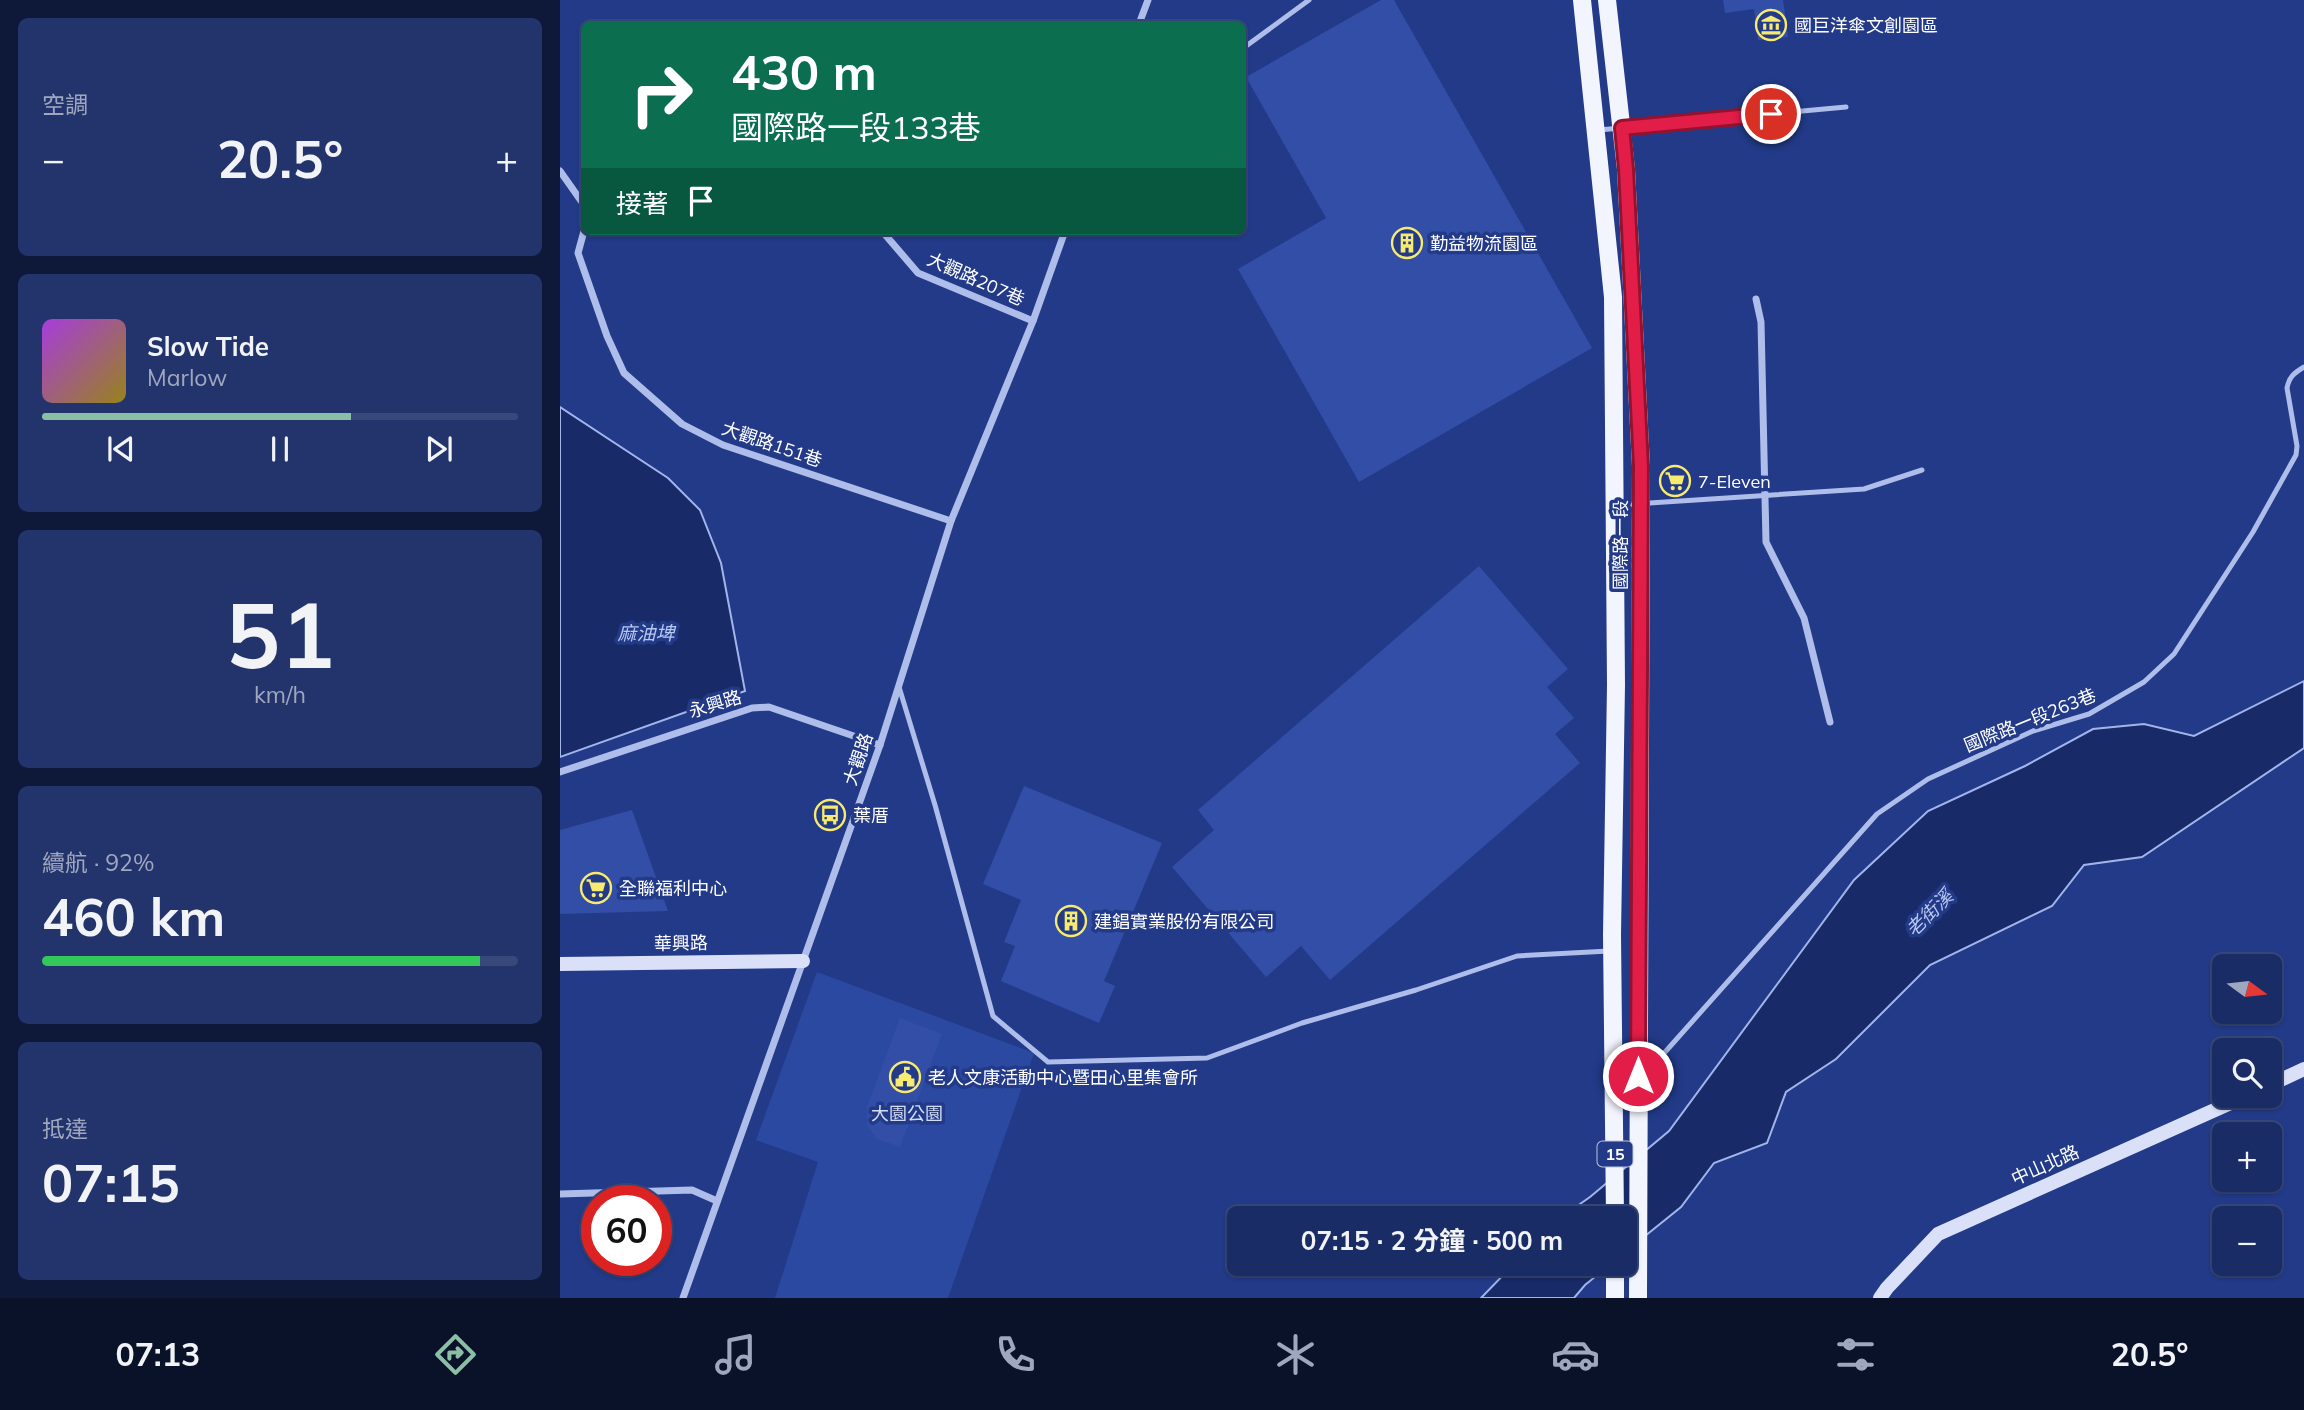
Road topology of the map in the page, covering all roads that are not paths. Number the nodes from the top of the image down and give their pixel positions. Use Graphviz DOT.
graph roads {
  1 [pos="1148,0"];
  2 [pos="1309,0"];
  3 [pos="1582,0"];
  4 [pos="1607,0"];
  5 [pos="1140,21"];
  6 [pos="1246,47"];
  7 [pos="1846,107"];
  8 [pos="1622,128"];
  9 [pos="1596,131"];
  10 [pos="560,172"];
  11 [pos="581,201"];
  12 [pos="583,235"];
  13 [pos="885,235"];
  14 [pos="1064,235"];
  15 [pos="1756,299"];
  16 [pos="1033,321"];
  17 [pos="2304,368"];
  18 [pos="1922,470"];
  19 [pos="1765,495"];
  20 [pos="1641,502"];
  21 [pos="1616,506"];
  22 [pos="951,521"];
  23 [pos="898,684"];
  24 [pos="1830,722"];
  25 [pos="880,745"];
  26 [pos="560,772"];
  27 [pos="1612,951"];
  28 [pos="803,961"];
  29 [pos="560,964"];
  30 [pos="2304,1069"];
  31 [pos="2282,1079"];
  32 [pos="1638,1084"];
  33 [pos="2219,1108"];
  34 [pos="560,1194"];
  35 [pos="717,1201"];
  36 [pos="1615,1206"];
  37 [pos="1615,1276"];
  38 [pos="683,1298"];
  39 [pos="1615,1298"];
  40 [pos="1638,1298"];
  41 [pos="1880,1298"];
  1 -- 5 [label="street"];
  2 -- 6 [label="lane"];
  3 -- 9 [label="main road, 國際路一段 / 15"];
  4 -- 8 [label="main road, 國際路一段 / 15"];
  7 -- 8 [label="lane"];
  8 -- 9 [label="lane"];
  8 -- 20 [label="main road, 國際路一段 / 15"];
  9 -- 21 [label="main road, 國際路一段 / 15"];
  10 -- 11 [label="street"];
  12 -- 22 [label="street, 大觀路151巷"];
  13 -- 16 [label="street, 大觀路207巷"];
  14 -- 16 [label="street, 大觀路"];
  15 -- 19 [label="street"];
  16 -- 22 [label="street, 大觀路"];
  17 -- 32 [label="lane, 國際路一段263巷"];
  18 -- 19 [label="lane"];
  19 -- 20 [label="lane"];
  19 -- 24 [label="street"];
  20 -- 21 [label="lane"];
  20 -- 32 [label="main road, 國際路一段 / 15"];
  21 -- 27 [label="main road, 國際路一段 / 15"];
  22 -- 23 [label="street, 大觀路"];
  23 -- 25 [label="street, 大觀路"];
  23 -- 27 [label="lane"];
  25 -- 26 [label="street, 永興路"];
  25 -- 28 [label="street, 大觀路"];
  27 -- 36 [label="main road, 國際路一段 / 15"];
  28 -- 29 [label="street, 華興路"];
  28 -- 35 [label="street, 大觀路"];
  30 -- 31 [label="street"];
  32 -- 40 [label="main road, 15"];
  33 -- 41 [label="street, 中山北路"];
  34 -- 35 [label="street"];
  35 -- 38 [label="street, 大觀路"];
  37 -- 39 [label="main road"];
}
